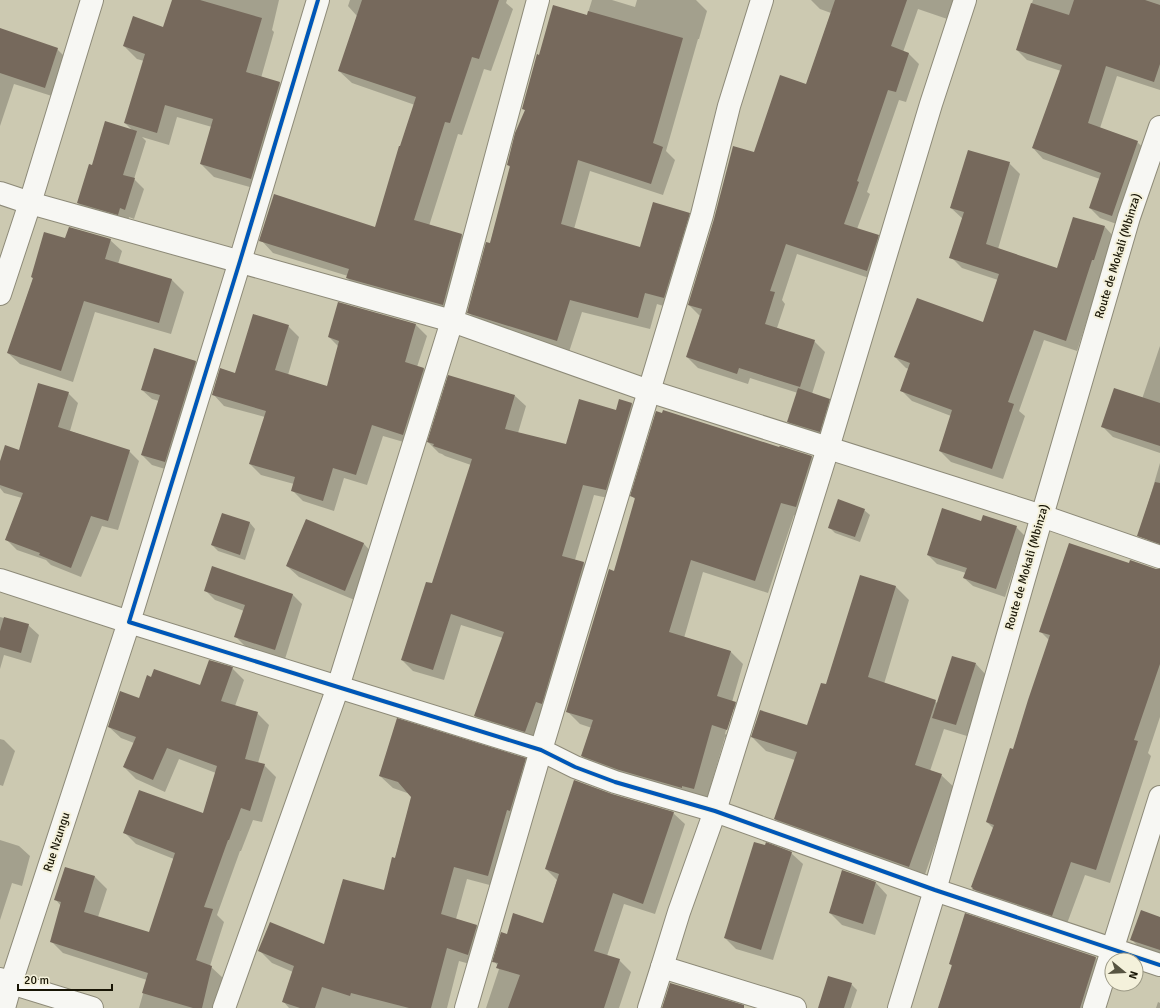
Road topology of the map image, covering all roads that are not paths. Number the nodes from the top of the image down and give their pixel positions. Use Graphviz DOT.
graph roads {
  1 [pos="92,0"];
  2 [pos="318,0"];
  3 [pos="538,0"];
  4 [pos="762,0"];
  5 [pos="965,0"];
  6 [pos="1160,127"];
  7 [pos="0,193"];
  8 [pos="30,203"];
  9 [pos="240,261"];
  10 [pos="0,294"];
  11 [pos="452,321"];
  12 [pos="650,390"];
  13 [pos="828,448"];
  14 [pos="1042,516"];
  15 [pos="1160,557"];
  16 [pos="0,580"];
  17 [pos="129,622"];
  18 [pos="338,687"];
  19 [pos="542,750"];
  20 [pos="1160,797"];
  21 [pos="715,811"];
  22 [pos="935,890"];
  23 [pos="1112,949"];
  24 [pos="1160,965"];
  25 [pos="662,967"];
  26 [pos="5,981"];
  27 [pos="4,1008"];
  28 [pos="92,1008"];
  29 [pos="224,1008"];
  30 [pos="466,1008"];
  31 [pos="649,1008"];
  32 [pos="795,1008"];
  33 [pos="898,1008"];
  34 [pos="1094,1008"];
  1 -- 8 [label="street"];
  2 -- 9 [label="street, Rue Nzungu"];
  3 -- 11 [label="street"];
  4 -- 12 [label="street"];
  5 -- 13 [label="street"];
  6 -- 14 [label="street, Route de Mokali (Mbinza)"];
  7 -- 8 [label="street"];
  8 -- 9 [label="street"];
  8 -- 10 [label="street"];
  9 -- 11 [label="street"];
  9 -- 17 [label="street, Rue Nzungu"];
  11 -- 12 [label="street"];
  11 -- 18 [label="street"];
  12 -- 13 [label="street"];
  12 -- 19 [label="street"];
  13 -- 14 [label="street"];
  13 -- 21 [label="street"];
  14 -- 15 [label="street"];
  14 -- 22 [label="street, Route de Mokali (Mbinza)"];
  16 -- 17 [label="street"];
  17 -- 18 [label="street"];
  17 -- 26 [label="street, Rue Nzungu"];
  18 -- 19 [label="street"];
  18 -- 29 [label="street"];
  19 -- 21 [label="street"];
  19 -- 30 [label="street"];
  20 -- 23 [label="street"];
  21 -- 22 [label="street"];
  21 -- 25 [label="street"];
  22 -- 23 [label="street"];
  22 -- 33 [label="street, Route de Mokali (Mbinza)"];
  23 -- 24 [label="street"];
  23 -- 34 [label="street"];
  25 -- 31 [label="street"];
  25 -- 32 [label="street"];
  26 -- 27 [label="street, Rue Nzungu"];
  26 -- 28 [label="street"];
}
